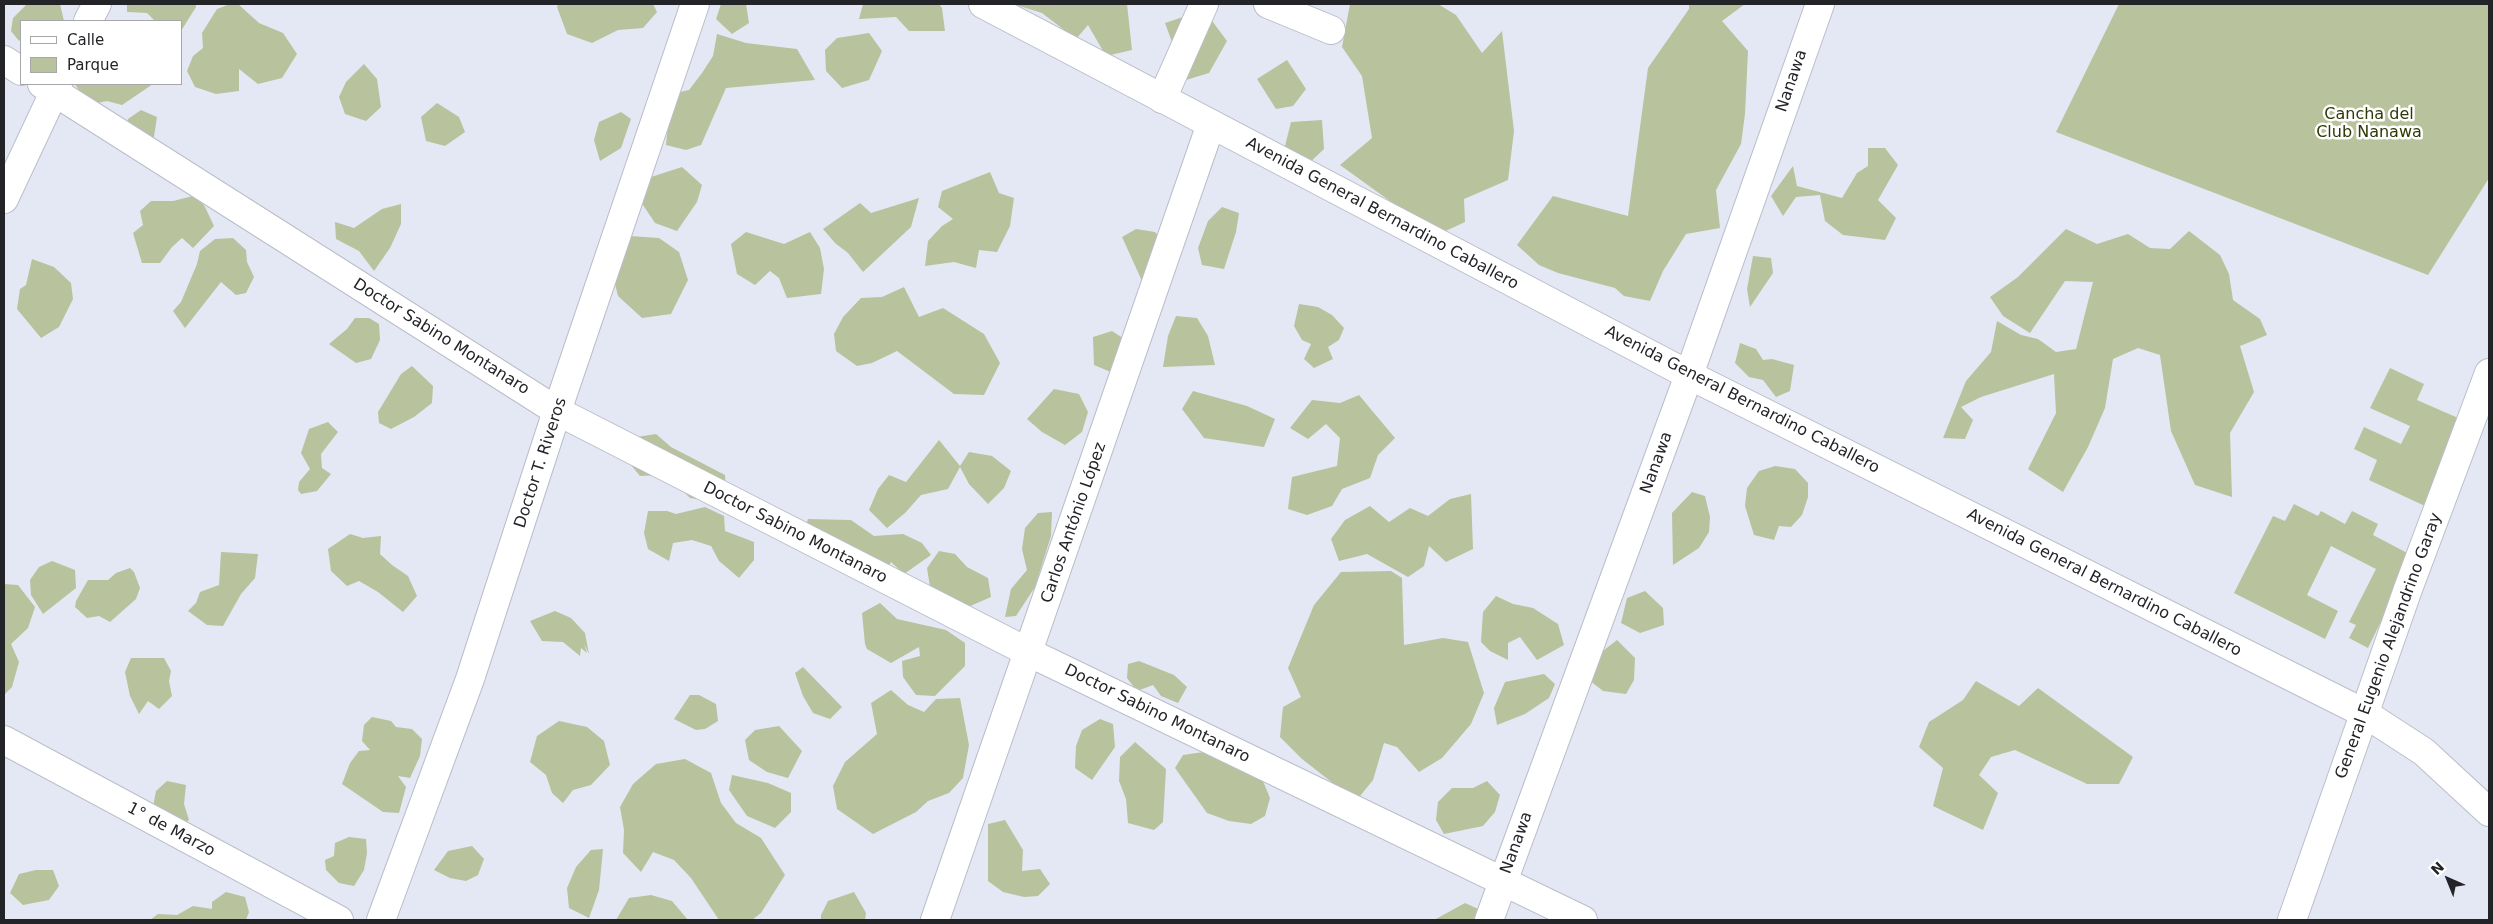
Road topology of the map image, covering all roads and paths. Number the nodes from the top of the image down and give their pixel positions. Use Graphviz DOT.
graph roads {
  1 [pos="97,4"];
  2 [pos="695,4"];
  3 [pos="983,4"];
  4 [pos="1204,4"];
  5 [pos="1268,4"];
  6 [pos="1820,4"];
  7 [pos="89,20"];
  8 [pos="1331,30"];
  9 [pos="4,60"];
  10 [pos="20,70"];
  11 [pos="52,86"];
  12 [pos="1162,99"];
  13 [pos="1211,124"];
  14 [pos="4,200"];
  15 [pos="2489,373"];
  16 [pos="1689,375"];
  17 [pos="557,411"];
  18 [pos="1030,653"];
  19 [pos="2364,713"];
  20 [pos="4,740"];
  21 [pos="2489,812"];
  22 [pos="1503,880"];
  23 [pos="339,920"];
  24 [pos="381,920"];
  25 [pos="935,920"];
  26 [pos="1489,920"];
  27 [pos="1583,920"];
  28 [pos="2292,920"];
  1 -- 7 [label="street"];
  2 -- 17 [label="street, Doctor T. Riveros"];
  3 -- 12 [label="street, Avenida General Bernardino Caballero"];
  4 -- 12 [label="street"];
  5 -- 8 [label="street"];
  6 -- 16 [label="street, Nanawa"];
  9 -- 10 [label="street"];
  11 -- 14 [label="street"];
  11 -- 17 [label="street, Doctor Sabino Montanaro"];
  12 -- 13 [label="street, Avenida General Bernardino Caballero"];
  13 -- 16 [label="street, Avenida General Bernardino Caballero"];
  13 -- 18 [label="street, Carlos António López"];
  15 -- 19 [label="street, General Eugenio Alejandrino Garay"];
  16 -- 19 [label="street, Avenida General Bernardino Caballero"];
  16 -- 22 [label="street, Nanawa"];
  17 -- 18 [label="street, Doctor Sabino Montanaro"];
  17 -- 24 [label="street, Doctor T. Riveros"];
  18 -- 22 [label="street, Doctor Sabino Montanaro"];
  18 -- 25 [label="street, Carlos António López"];
  19 -- 21 [label="street, Avenida General Bernardino Caballero"];
  19 -- 28 [label="street, General Eugenio Alejandrino Garay"];
  20 -- 23 [label="street, 1° de Marzo"];
  22 -- 26 [label="street, Nanawa"];
  22 -- 27 [label="street, Doctor Sabino Montanaro"];
}
